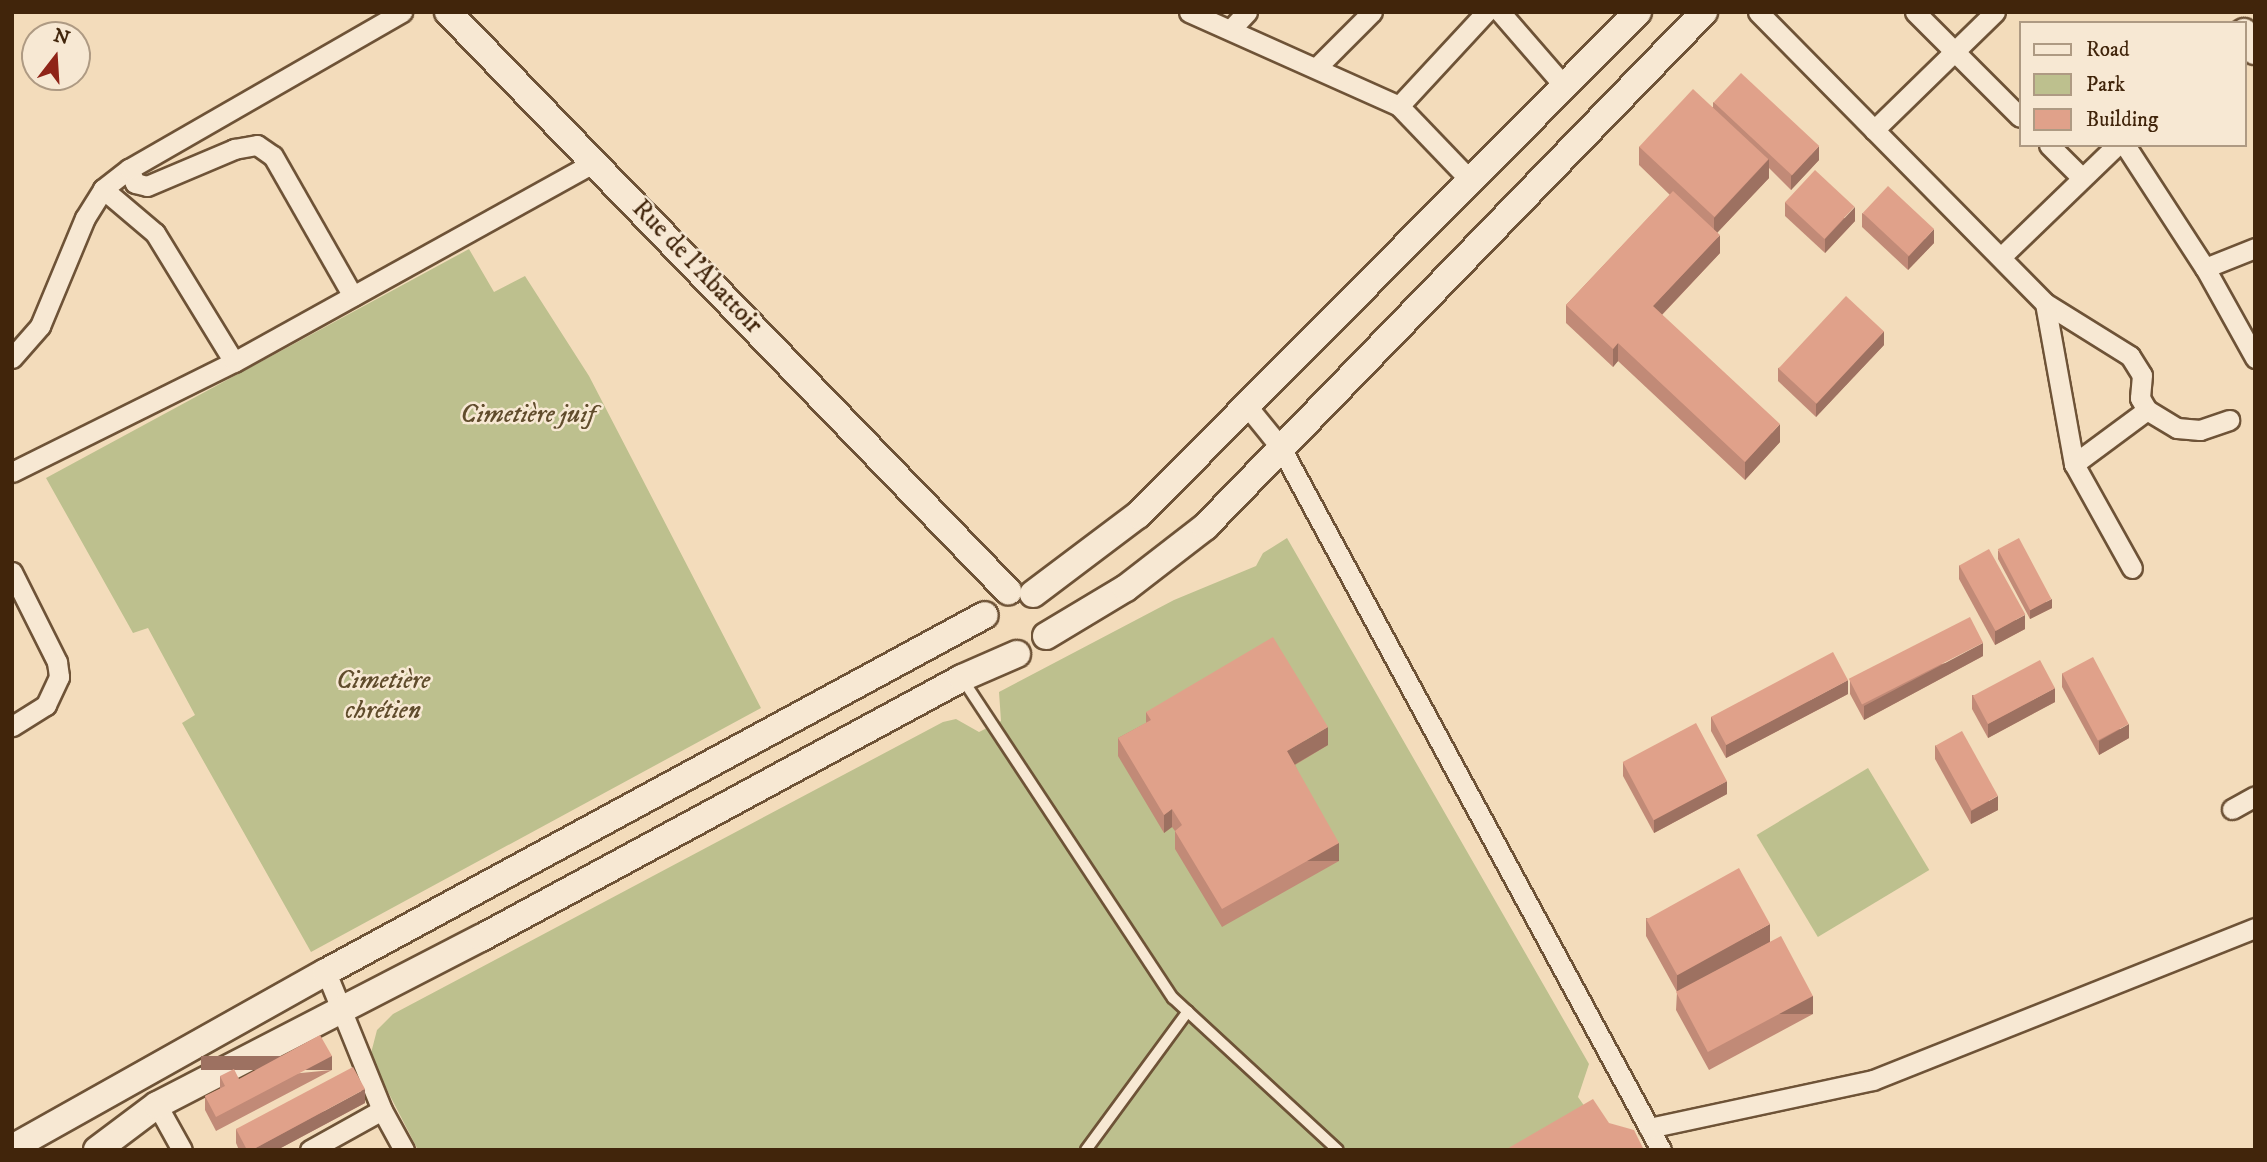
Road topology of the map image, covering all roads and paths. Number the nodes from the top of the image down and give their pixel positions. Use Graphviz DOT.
graph roads {
  1 [pos="402,12"];
  2 [pos="448,12"];
  3 [pos="1189,12"];
  4 [pos="1247,12"];
  5 [pos="1372,12"];
  6 [pos="1486,12"];
  7 [pos="1500,12"];
  8 [pos="1638,12"];
  9 [pos="1704,12"];
  10 [pos="1758,12"];
  11 [pos="1914,12"];
  12 [pos="1995,12"];
  13 [pos="1232,28"];
  14 [pos="2246,35"];
  15 [pos="2255,51"];
  16 [pos="1954,52"];
  17 [pos="1316,68"];
  18 [pos="1564,86"];
  19 [pos="1399,106"];
  20 [pos="2018,115"];
  21 [pos="1874,130"];
  22 [pos="2051,147"];
  23 [pos="2115,147"];
  24 [pos="2126,147"];
  25 [pos="596,161"];
  26 [pos="129,169"];
  27 [pos="2081,177"];
  28 [pos="1471,181"];
  29 [pos="103,189"];
  30 [pos="2255,247"];
  31 [pos="2002,256"];
  32 [pos="2205,268"];
  33 [pos="353,296"];
  34 [pos="2045,303"];
  35 [pos="12,358"];
  36 [pos="2255,358"];
  37 [pos="234,362"];
  38 [pos="1247,406"];
  39 [pos="2147,410"];
  40 [pos="2229,420"];
  41 [pos="1281,448"];
  42 [pos="2074,464"];
  43 [pos="12,472"];
  44 [pos="2132,568"];
  45 [pos="12,572"];
  46 [pos="1021,593"];
  47 [pos="985,615"];
  48 [pos="1046,636"];
  49 [pos="1017,654"];
  50 [pos="962,678"];
  51 [pos="12,726"];
  52 [pos="2255,796"];
  53 [pos="2232,809"];
  54 [pos="2255,928"];
  55 [pos="326,972"];
  56 [pos="341,1011"];
  57 [pos="1188,1011"];
  58 [pos="157,1105"];
  59 [pos="382,1110"];
  60 [pos="1649,1128"];
  61 [pos="12,1148"];
  62 [pos="97,1150"];
  63 [pos="182,1150"];
  64 [pos="310,1150"];
  65 [pos="404,1150"];
  66 [pos="1086,1150"];
  67 [pos="1338,1150"];
  68 [pos="1661,1150"];
  1 -- 26 [label="street"];
  2 -- 25 [label="street, Rue de l'Abattoir"];
  3 -- 13 [label="street"];
  4 -- 13 [label="street"];
  5 -- 17 [label="street"];
  6 -- 19 [label="street"];
  7 -- 18 [label="street"];
  8 -- 18 [label="street"];
  9 -- 41 [label="street"];
  10 -- 21 [label="street"];
  11 -- 16 [label="street"];
  12 -- 16 [label="street"];
  13 -- 17 [label="street"];
  14 -- 15 [label="street"];
  16 -- 20 [label="street"];
  16 -- 21 [label="street"];
  17 -- 19 [label="street"];
  18 -- 28 [label="street"];
  19 -- 28 [label="street"];
  21 -- 31 [label="street"];
  22 -- 27 [label="street"];
  23 -- 27 [label="street"];
  24 -- 32 [label="street"];
  25 -- 33 [label="street"];
  25 -- 46 [label="street, Rue de l'Abattoir"];
  26 -- 29 [label="street"];
  26 -- 33 [label="street"];
  27 -- 31 [label="street"];
  28 -- 38 [label="street"];
  29 -- 35 [label="street"];
  29 -- 37 [label="street"];
  30 -- 32 [label="street"];
  31 -- 34 [label="street"];
  32 -- 36 [label="street"];
  33 -- 37 [label="street"];
  34 -- 39 [label="street"];
  34 -- 42 [label="street"];
  37 -- 43 [label="street"];
  38 -- 41 [label="street"];
  38 -- 46 [label="street"];
  39 -- 40 [label="street"];
  39 -- 42 [label="street"];
  41 -- 48 [label="street"];
  41 -- 60 [label="street"];
  42 -- 44 [label="street"];
  45 -- 51 [label="street"];
  46 -- 47 [label="street"];
  46 -- 48 [label="street"];
  47 -- 49 [label="street"];
  47 -- 55 [label="street"];
  48 -- 49 [label="street"];
  49 -- 50 [label="street"];
  50 -- 56 [label="street"];
  50 -- 57 [label="lane"];
  52 -- 53 [label="street"];
  54 -- 60 [label="street"];
  55 -- 56 [label="street"];
  55 -- 61 [label="street"];
  56 -- 58 [label="street"];
  56 -- 59 [label="street"];
  57 -- 66 [label="lane"];
  57 -- 67 [label="lane"];
  58 -- 62 [label="street"];
  58 -- 63 [label="street"];
  59 -- 64 [label="street"];
  59 -- 65 [label="street"];
  60 -- 68 [label="street"];
}
